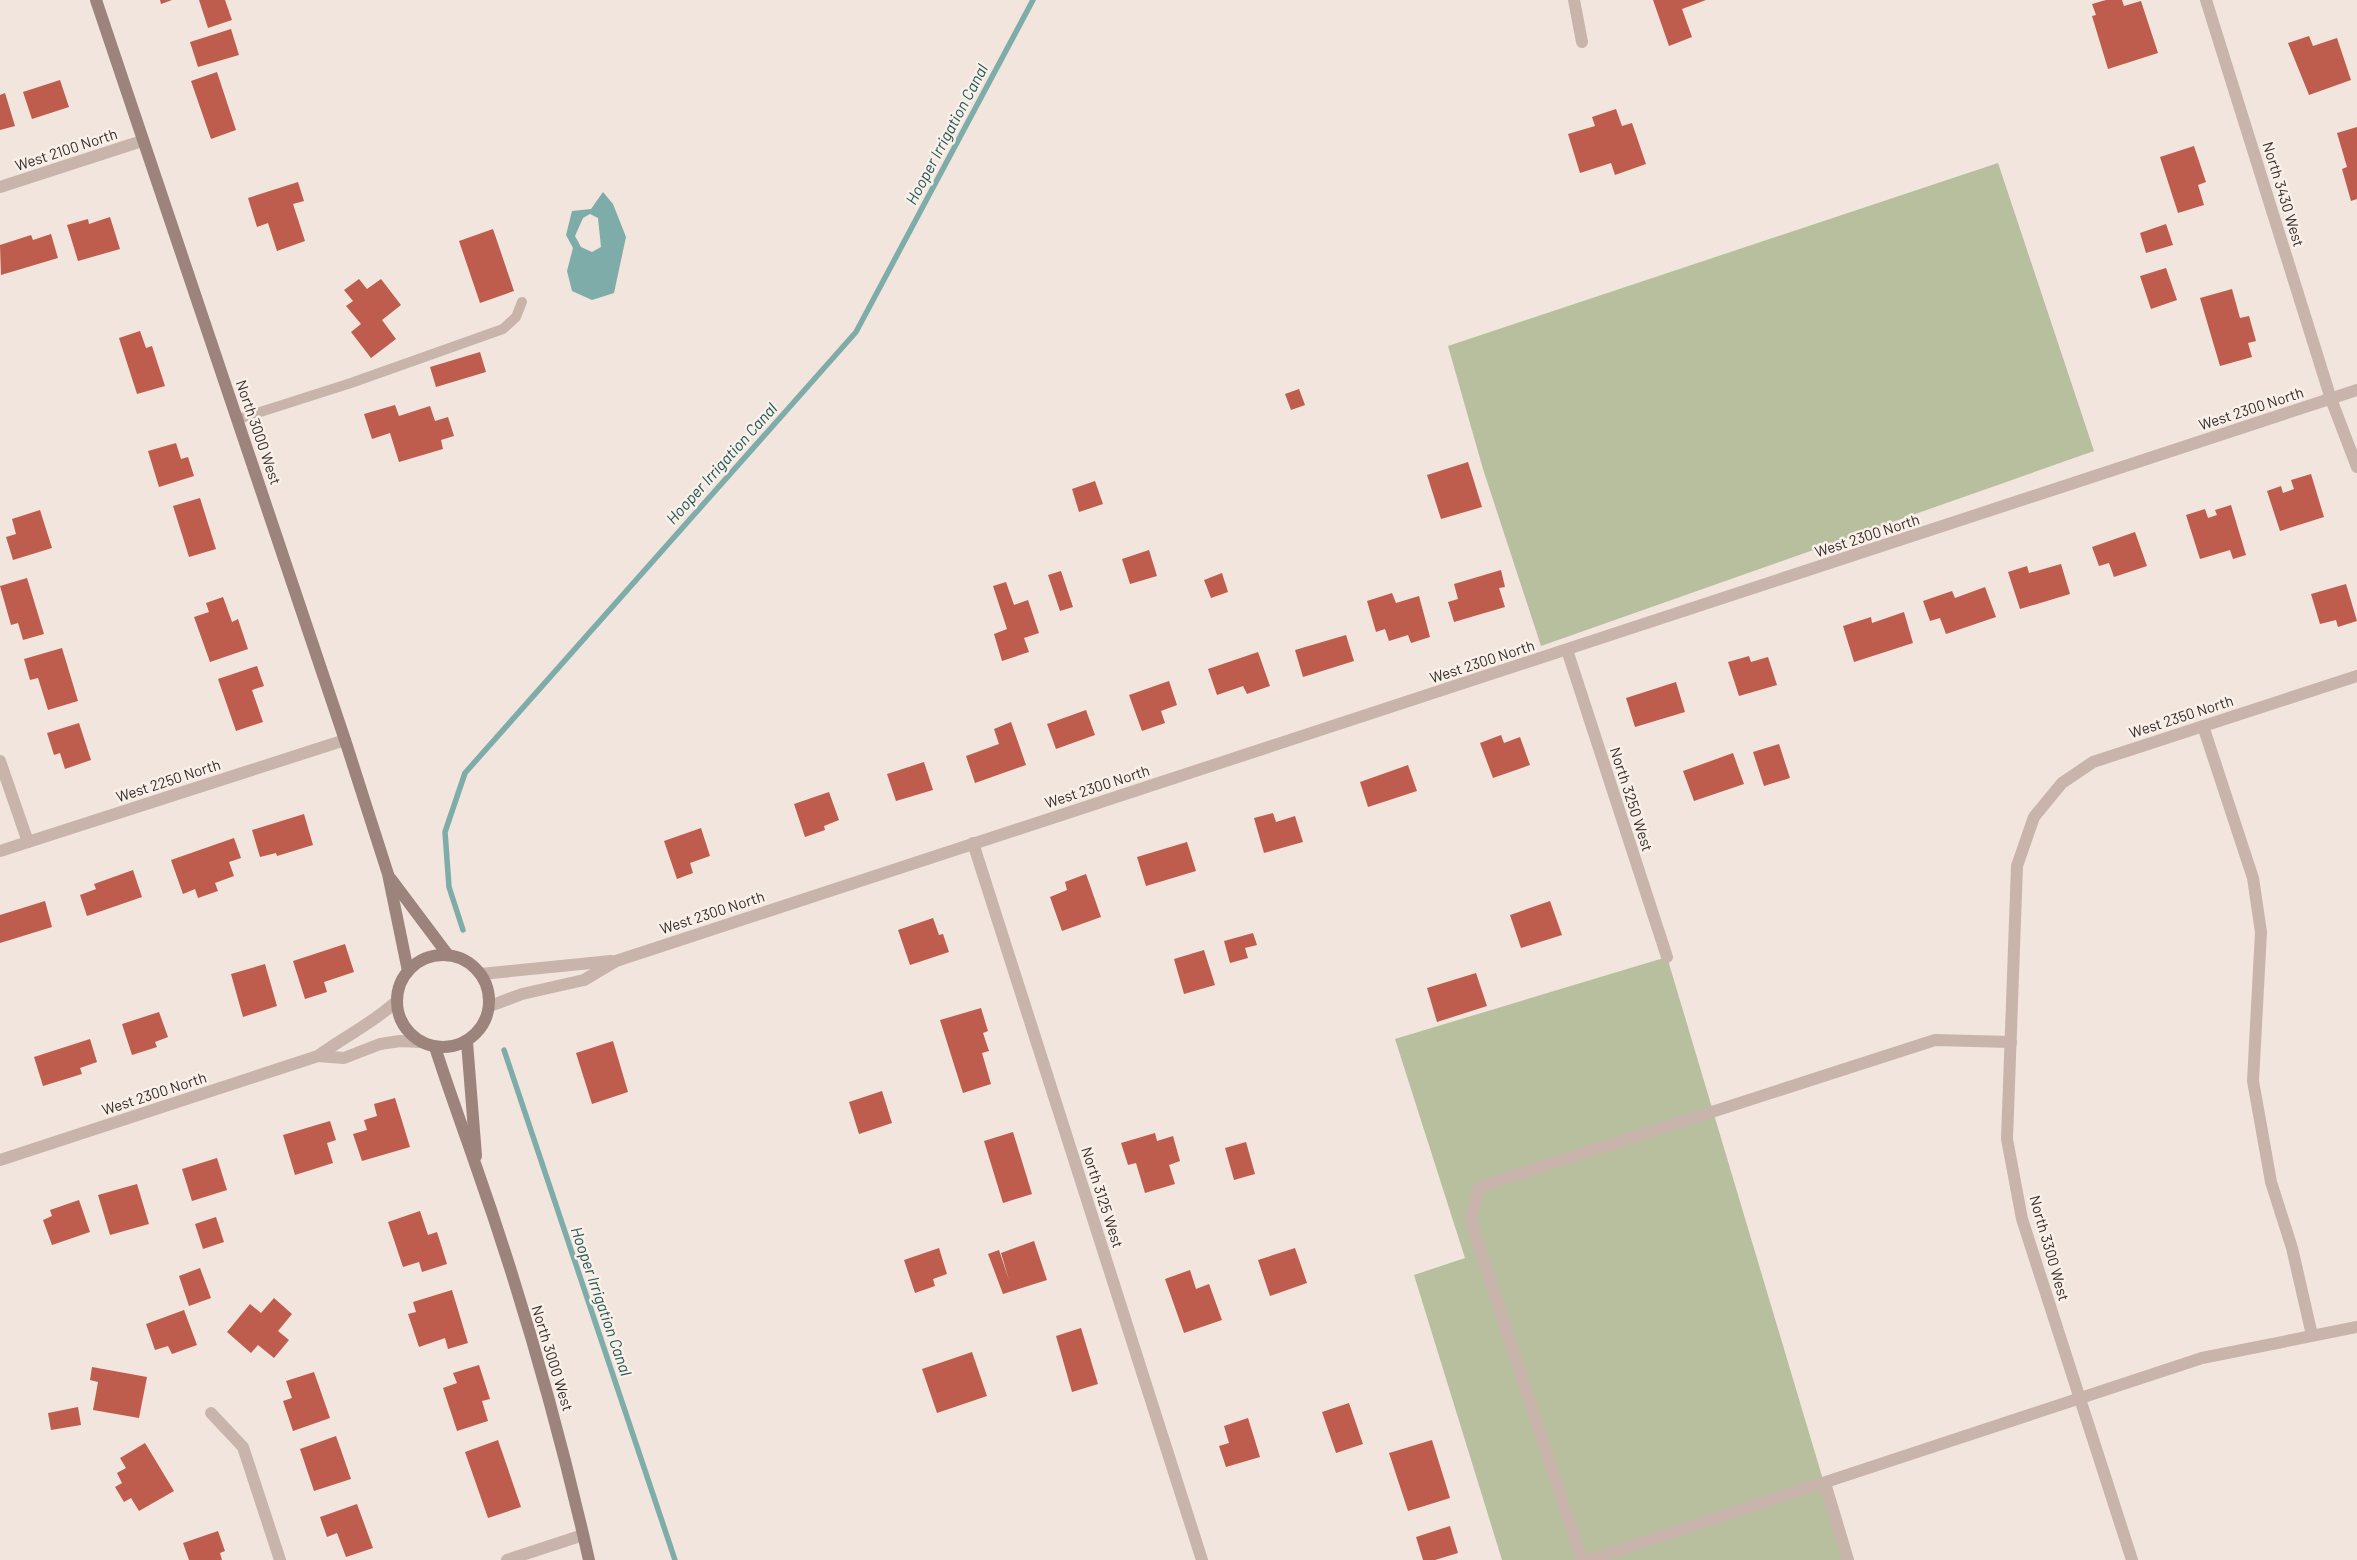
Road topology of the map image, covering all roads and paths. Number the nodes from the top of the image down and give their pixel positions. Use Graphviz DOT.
graph roads {
  1 [pos="96,0"];
  2 [pos="1574,0"];
  3 [pos="2206,0"];
  4 [pos="1582,42"];
  5 [pos="142,141"];
  6 [pos="0,188"];
  7 [pos="522,302"];
  8 [pos="2357,390"];
  9 [pos="2331,399"];
  10 [pos="238,419"];
  11 [pos="2357,467"];
  12 [pos="1567,650"];
  13 [pos="2357,676"];
  14 [pos="2203,726"];
  15 [pos="345,740"];
  16 [pos="0,761"];
  17 [pos="2034,818"];
  18 [pos="28,842"];
  19 [pos="973,843"];
  20 [pos="0,851"];
  21 [pos="388,874"];
  22 [pos="448,955"];
  23 [pos="1667,957"];
  24 [pos="616,961"];
  25 [pos="408,971"];
  26 [pos="481,974"];
  27 [pos="396,1001"];
  28 [pos="490,1006"];
  29 [pos="421,1042"];
  30 [pos="467,1042"];
  31 [pos="2011,1042"];
  32 [pos="434,1047"];
  33 [pos="318,1056"];
  34 [pos="0,1160"];
  35 [pos="477,1168"];
  36 [pos="2357,1326"];
  37 [pos="2312,1335"];
  38 [pos="2080,1399"];
  39 [pos="211,1413"];
  40 [pos="1824,1483"];
  41 [pos="583,1536"];
  42 [pos="280,1560"];
  43 [pos="507,1560"];
  44 [pos="589,1560"];
  45 [pos="1202,1560"];
  46 [pos="1582,1560"];
  47 [pos="1589,1560"];
  48 [pos="1848,1560"];
  49 [pos="2132,1560"];
  1 -- 5 [label="main road, North 3000 West"];
  2 -- 4 [label="street"];
  3 -- 9 [label="street, North 3430 West"];
  5 -- 6 [label="street, West 2100 North"];
  5 -- 10 [label="main road, North 3000 West"];
  7 -- 10 [label="lane"];
  8 -- 9 [label="street, West 2300 North"];
  9 -- 11 [label="street, North 3430 West"];
  9 -- 12 [label="street, West 2300 North"];
  10 -- 15 [label="main road, North 3000 West"];
  12 -- 19 [label="street, West 2300 North"];
  12 -- 23 [label="street, North 3250 West"];
  13 -- 14 [label="street, West 2350 North"];
  14 -- 17 [label="street, West 2350 North"];
  14 -- 37 [label="street"];
  15 -- 18 [label="street, West 2250 North"];
  15 -- 21 [label="main road, North 3000 West"];
  16 -- 18 [label="street"];
  17 -- 31 [label="street, North 3300 West"];
  18 -- 20 [label="street, West 2250 North"];
  19 -- 24 [label="street, West 2300 North"];
  19 -- 45 [label="street, North 3125 West"];
  21 -- 22 [label="main road, North 3000 West"];
  21 -- 25 [label="main road, North 3000 West"];
  22 -- 25 [label="main road"];
  22 -- 26 [label="main road"];
  24 -- 26 [label="street, West 2300 North"];
  24 -- 28 [label="street, West 2300 North"];
  25 -- 27 [label="main road"];
  26 -- 28 [label="main road"];
  27 -- 29 [label="main road"];
  27 -- 33 [label="street, West 2300 North"];
  28 -- 30 [label="main road"];
  29 -- 32 [label="main road"];
  29 -- 33 [label="street, West 2300 North"];
  30 -- 32 [label="main road"];
  30 -- 35 [label="main road, North 3000 West"];
  31 -- 38 [label="street, North 3300 West"];
  31 -- 46 [label="street"];
  32 -- 35 [label="main road, North 3000 West"];
  33 -- 34 [label="street, West 2300 North"];
  35 -- 41 [label="main road, North 3000 West"];
  36 -- 37 [label="street"];
  37 -- 38 [label="street"];
  38 -- 40 [label="street"];
  38 -- 49 [label="street, North 3300 West"];
  39 -- 42 [label="street"];
  40 -- 47 [label="street"];
  40 -- 48 [label="street"];
  41 -- 43 [label="street"];
  41 -- 44 [label="main road, North 3000 West"];
}
